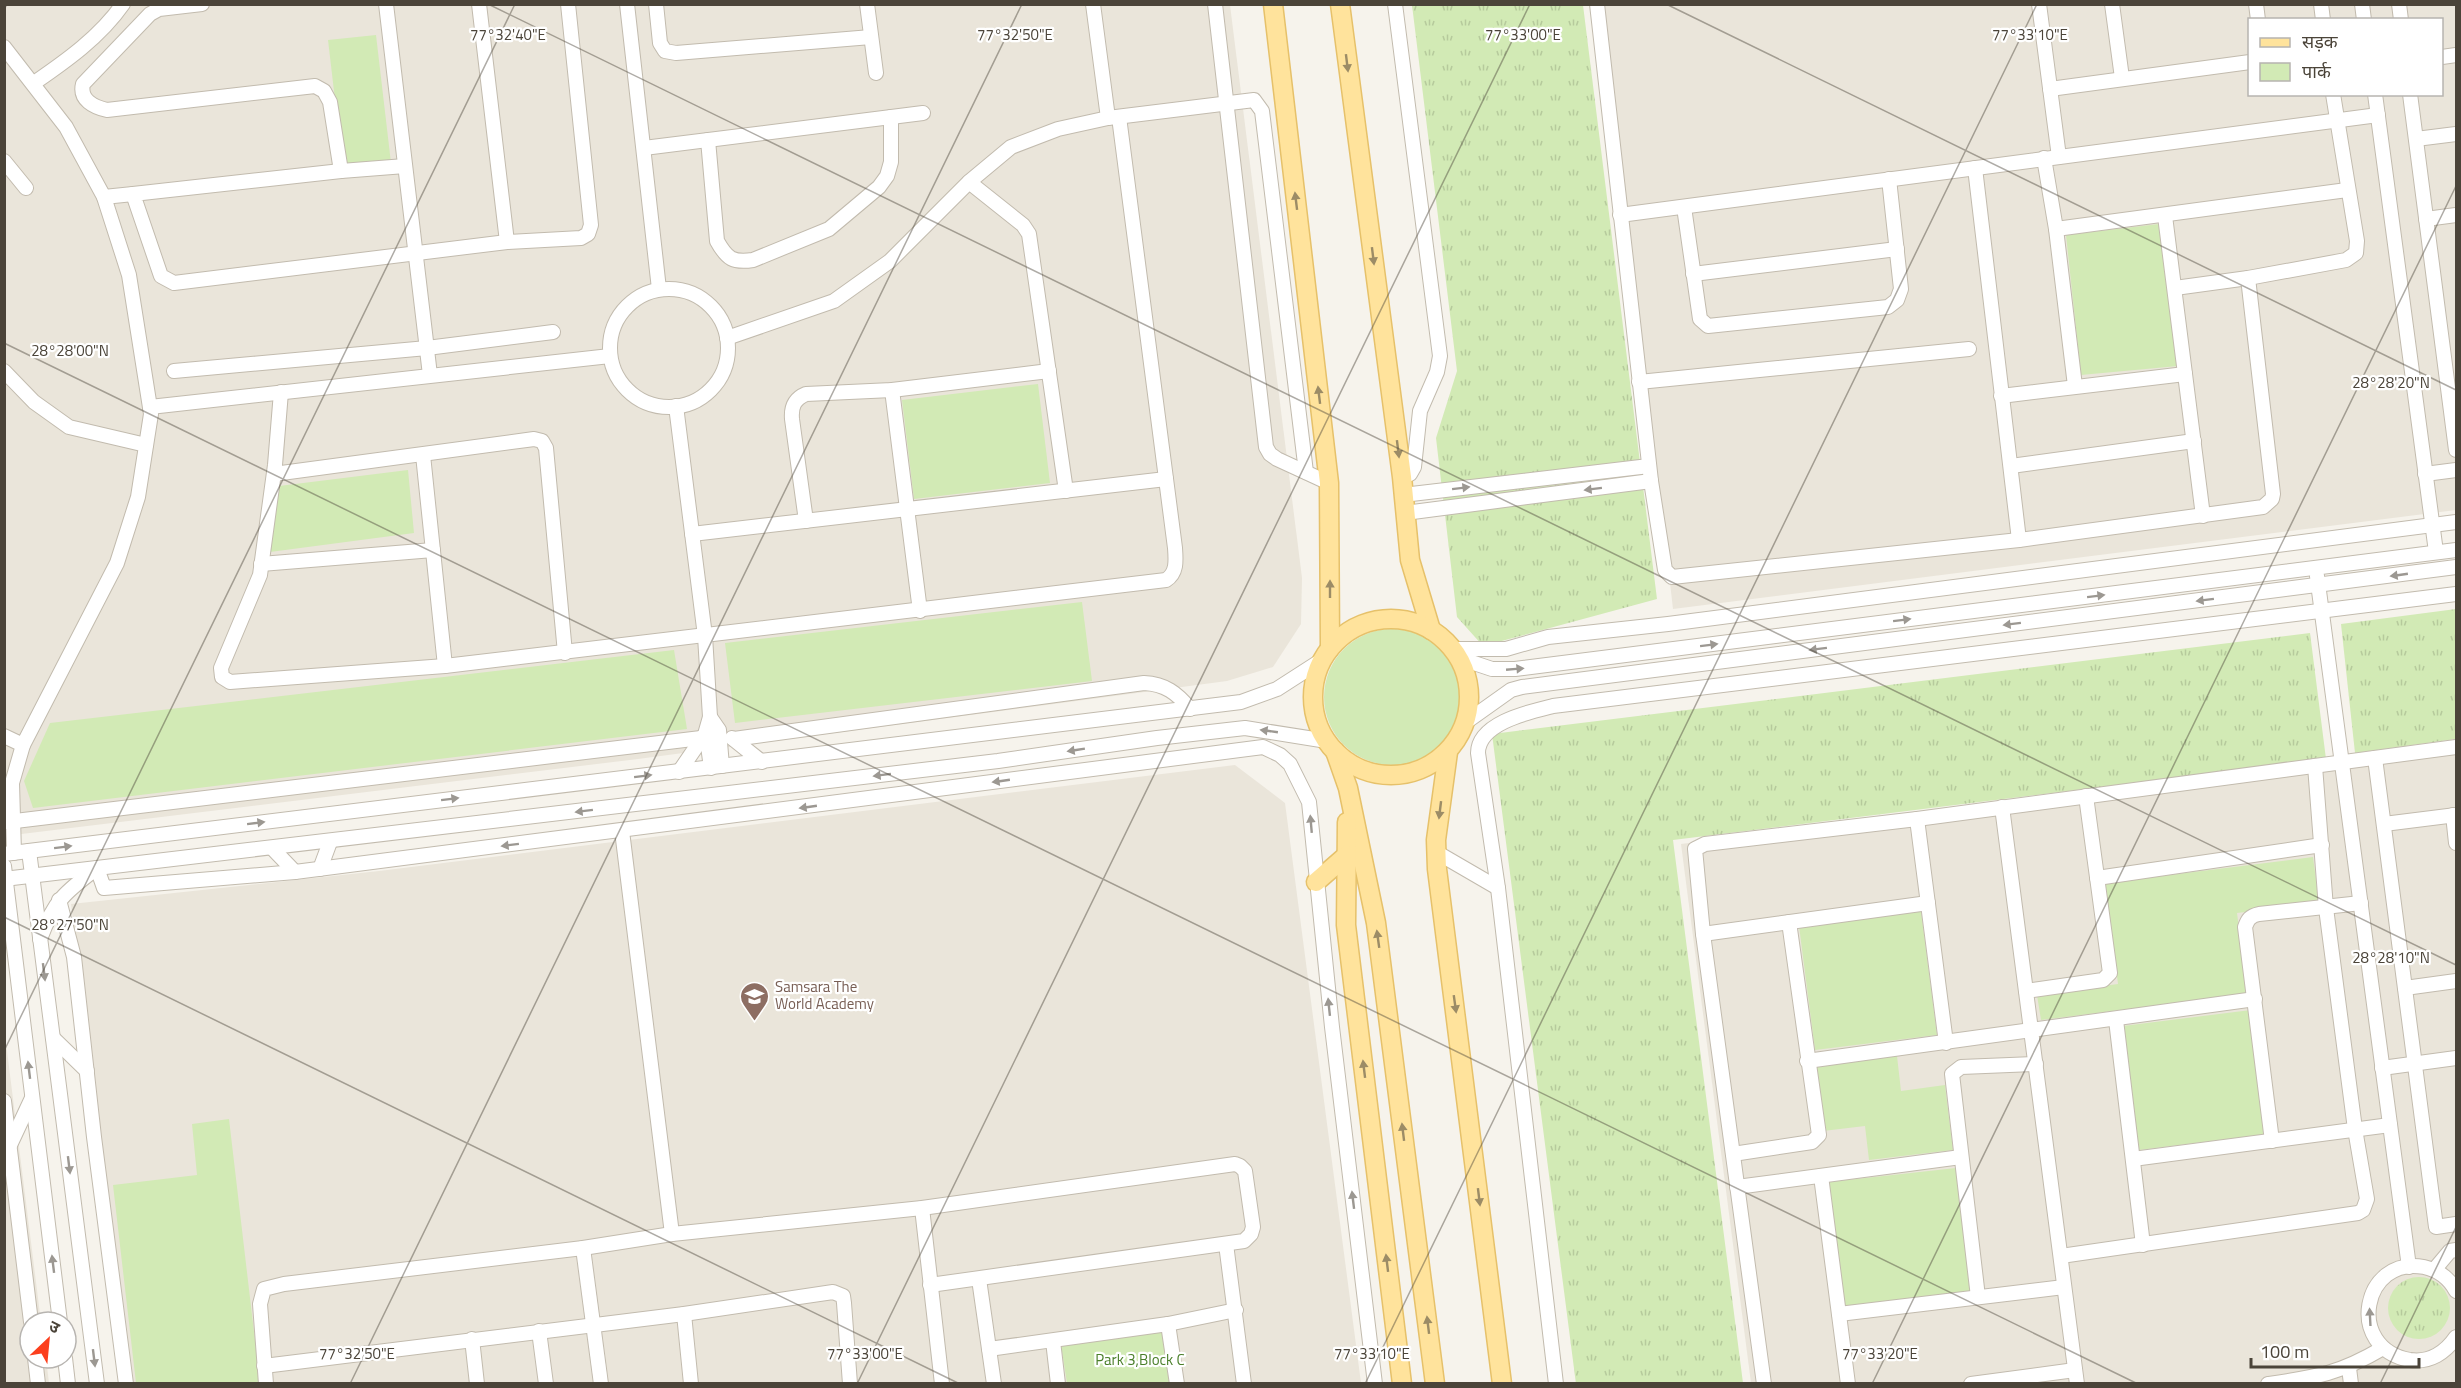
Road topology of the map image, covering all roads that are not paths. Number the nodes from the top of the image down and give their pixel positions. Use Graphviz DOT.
graph roads {
  1 [pos="123,4"];
  2 [pos="202,4"];
  3 [pos="386,4"];
  4 [pos="479,4"];
  5 [pos="568,4"];
  6 [pos="627,4"];
  7 [pos="656,4"];
  8 [pos="867,4"];
  9 [pos="1093,4"];
  10 [pos="1215,4"];
  11 [pos="1273,4"];
  12 [pos="1340,4"];
  13 [pos="1395,4"];
  14 [pos="1597,4"];
  15 [pos="2039,4"];
  16 [pos="2112,4"];
  17 [pos="872,37"];
  18 [pos="4,47"];
  19 [pos="2248,62"];
  20 [pos="876,74"];
  21 [pos="2122,78"];
  22 [pos="34,83"];
  23 [pos="2050,89"];
  24 [pos="2332,96"];
  25 [pos="2375,96"];
  26 [pos="2410,96"];
  27 [pos="1226,102"];
  28 [pos="923,113"];
  29 [pos="2378,115"];
  30 [pos="891,117"];
  31 [pos="1114,117"];
  32 [pos="2336,120"];
  33 [pos="2457,134"];
  34 [pos="2416,139"];
  35 [pos="708,140"];
  36 [pos="644,148"];
  37 [pos="2059,157"];
  38 [pos="2044,158"];
  39 [pos="4,161"];
  40 [pos="405,166"];
  41 [pos="1975,168"];
  42 [pos="341,171"];
  43 [pos="1889,179"];
  44 [pos="969,182"];
  45 [pos="26,188"];
  46 [pos="2347,189"];
  47 [pos="133,194"];
  48 [pos="104,197"];
  49 [pos="1684,207"];
  50 [pos="1620,215"];
  51 [pos="2457,215"];
  52 [pos="2165,216"];
  53 [pos="2427,219"];
  54 [pos="2056,229"];
  55 [pos="507,242"];
  56 [pos="1897,249"];
  57 [pos="417,253"];
  58 [pos="1694,274"];
  59 [pos="2248,278"];
  60 [pos="2175,288"];
  61 [pos="659,289"];
  62 [pos="553,332"];
  63 [pos="727,338"];
  64 [pos="427,348"];
  65 [pos="1969,350"];
  66 [pos="610,356"];
  67 [pos="4,371"];
  68 [pos="174,371"];
  69 [pos="1048,371"];
  70 [pos="2185,374"];
  71 [pos="430,375"];
  72 [pos="1639,381"];
  73 [pos="2075,386"];
  74 [pos="892,390"];
  75 [pos="280,392"];
  76 [pos="2001,396"];
  77 [pos="150,406"];
  78 [pos="676,406"];
  79 [pos="2194,441"];
  80 [pos="146,445"];
  81 [pos="2457,450"];
  82 [pos="423,455"];
  83 [pos="1649,465"];
  84 [pos="2011,466"];
  85 [pos="2457,470"];
  86 [pos="1306,472"];
  87 [pos="274,474"];
  88 [pos="2425,474"];
  89 [pos="1166,479"];
  90 [pos="1651,481"];
  91 [pos="1329,483"];
  92 [pos="1402,486"];
  93 [pos="1066,491"];
  94 [pos="908,509"];
  95 [pos="1405,513"];
  96 [pos="2203,516"];
  97 [pos="806,521"];
  98 [pos="2457,522"];
  99 [pos="2432,525"];
  100 [pos="692,534"];
  101 [pos="2019,540"];
  102 [pos="433,550"];
  103 [pos="2457,550"];
  104 [pos="2436,552"];
  105 [pos="261,564"];
  106 [pos="2457,567"];
  107 [pos="2316,568"];
  108 [pos="2318,585"];
  109 [pos="2457,594"];
  110 [pos="920,611"];
  111 [pos="2322,613"];
  112 [pos="1431,630"];
  113 [pos="705,636"];
  114 [pos="565,653"];
  115 [pos="1455,653"];
  116 [pos="1326,654"];
  117 [pos="445,666"];
  118 [pos="1190,709"];
  119 [pos="1466,722"];
  120 [pos="709,734"];
  121 [pos="1177,735"];
  122 [pos="4,736"];
  123 [pos="734,739"];
  124 [pos="23,745"];
  125 [pos="1331,746"];
  126 [pos="2457,747"];
  127 [pos="1448,752"];
  128 [pos="2375,758"];
  129 [pos="1163,759"];
  130 [pos="762,762"];
  131 [pos="2342,762"];
  132 [pos="2315,766"];
  133 [pos="716,767"];
  134 [pos="679,772"];
  135 [pos="1348,788"];
  136 [pos="2086,796"];
  137 [pos="2002,807"];
  138 [pos="2455,815"];
  139 [pos="1917,819"];
  140 [pos="9,822"];
  141 [pos="2384,824"];
  142 [pos="622,831"];
  143 [pos="330,842"];
  144 [pos="2457,843"];
  145 [pos="2322,845"];
  146 [pos="272,848"];
  147 [pos="1436,852"];
  148 [pos="16,853"];
  149 [pos="1347,855"];
  150 [pos="97,868"];
  151 [pos="320,869"];
  152 [pos="295,872"];
  153 [pos="5,874"];
  154 [pos="32,876"];
  155 [pos="2097,878"];
  156 [pos="1316,882"];
  157 [pos="1498,888"];
  158 [pos="59,900"];
  159 [pos="1928,903"];
  160 [pos="2361,903"];
  161 [pos="2326,908"];
  162 [pos="1789,922"];
  163 [pos="4,927"];
  164 [pos="1703,934"];
  165 [pos="40,939"];
  166 [pos="14,942"];
  167 [pos="2457,981"];
  168 [pos="2405,988"];
  169 [pos="2026,990"];
  170 [pos="2255,999"];
  171 [pos="2116,1020"];
  172 [pos="2031,1032"];
  173 [pos="53,1038"];
  174 [pos="1946,1043"];
  175 [pos="2457,1058"];
  176 [pos="1807,1061"];
  177 [pos="2415,1063"];
  178 [pos="2036,1064"];
  179 [pos="2382,1068"];
  180 [pos="87,1071"];
  181 [pos="32,1097"];
  182 [pos="4,1101"];
  183 [pos="2390,1125"];
  184 [pos="2355,1129"];
  185 [pos="2272,1140"];
  186 [pos="10,1145"];
  187 [pos="1733,1154"];
  188 [pos="1961,1156"];
  189 [pos="2133,1159"];
  190 [pos="1821,1176"];
  191 [pos="1737,1187"];
  192 [pos="922,1208"];
  193 [pos="2457,1224"];
  194 [pos="672,1234"];
  195 [pos="1226,1244"];
  196 [pos="2143,1245"];
  197 [pos="583,1248"];
  198 [pos="2457,1250"];
  199 [pos="2061,1256"];
  200 [pos="2409,1267"];
  201 [pos="2434,1270"];
  202 [pos="979,1279"];
  203 [pos="930,1286"];
  204 [pos="2064,1287"];
  205 [pos="2457,1291"];
  206 [pos="1978,1297"];
  207 [pos="30,1310"];
  208 [pos="59,1310"];
  209 [pos="1236,1310"];
  210 [pos="684,1314"];
  211 [pos="1839,1314"];
  212 [pos="593,1324"];
  213 [pos="1168,1324"];
  214 [pos="539,1331"];
  215 [pos="2456,1337"];
  216 [pos="472,1339"];
  217 [pos="1053,1341"];
  218 [pos="2383,1348"];
  219 [pos="989,1349"];
  220 [pos="264,1366"];
  221 [pos="2349,1368"];
  222 [pos="2076,1377"];
  223 [pos="97,1383"];
  224 [pos="126,1383"];
  225 [pos="266,1383"];
  226 [pos="477,1383"];
  227 [pos="546,1383"];
  228 [pos="601,1383"];
  229 [pos="691,1383"];
  230 [pos="845,1383"];
  231 [pos="942,1383"];
  232 [pos="994,1383"];
  233 [pos="1058,1383"];
  234 [pos="1177,1383"];
  235 [pos="1244,1383"];
  236 [pos="1375,1383"];
  237 [pos="1402,1383"];
  238 [pos="1436,1383"];
  239 [pos="1502,1383"];
  240 [pos="1556,1383"];
  241 [pos="1764,1383"];
  242 [pos="1848,1383"];
  243 [pos="1971,1383"];
  244 [pos="2268,1383"];
  245 [pos="2351,1383"];
  1 -- 22 [label="street"];
  2 -- 42 [label="street"];
  3 -- 40 [label="street"];
  4 -- 55 [label="street"];
  5 -- 55 [label="street"];
  6 -- 36 [label="street"];
  7 -- 17 [label="street"];
  8 -- 17 [label="street"];
  9 -- 31 [label="street"];
  10 -- 27 [label="street"];
  91 -- 11 [label="main road, one-way"];
  12 -- 92 [label="main road, one-way"];
  13 -- 92 [label="street"];
  14 -- 50 [label="street"];
  15 -- 23 [label="street"];
  16 -- 21 [label="street"];
  17 -- 20 [label="street"];
  18 -- 22 [label="street"];
  19 -- 21 [label="street"];
  21 -- 23 [label="street"];
  22 -- 48 [label="street"];
  23 -- 37 [label="street"];
  24 -- 32 [label="street"];
  25 -- 29 [label="street"];
  26 -- 34 [label="street"];
  27 -- 31 [label="street"];
  27 -- 86 [label="street"];
  27 -- 86 [label="street"];
  28 -- 30 [label="street"];
  29 -- 32 [label="street"];
  29 -- 88 [label="street"];
  30 -- 35 [label="street"];
  30 -- 35 [label="street"];
  31 -- 44 [label="street"];
  31 -- 89 [label="street"];
  32 -- 37 [label="street"];
  32 -- 46 [label="street"];
  33 -- 34 [label="street"];
  34 -- 53 [label="street"];
  35 -- 36 [label="street"];
  36 -- 61 [label="street"];
  37 -- 38 [label="street"];
  38 -- 41 [label="street"];
  38 -- 54 [label="street"];
  39 -- 45 [label="street"];
  40 -- 42 [label="street"];
  40 -- 57 [label="street"];
  41 -- 43 [label="street"];
  41 -- 76 [label="street"];
  42 -- 47 [label="street"];
  43 -- 49 [label="street"];
  43 -- 56 [label="street"];
  44 -- 63 [label="street"];
  44 -- 69 [label="street"];
  46 -- 52 [label="street"];
  46 -- 59 [label="street"];
  47 -- 48 [label="street"];
  47 -- 57 [label="street"];
  48 -- 77 [label="street"];
  49 -- 50 [label="street"];
  49 -- 58 [label="street"];
  50 -- 72 [label="street"];
  51 -- 53 [label="street"];
  52 -- 54 [label="street"];
  52 -- 60 [label="street"];
  53 -- 81 [label="street"];
  54 -- 73 [label="street"];
  55 -- 57 [label="street"];
  56 -- 58 [label="street"];
  56 -- 58 [label="street"];
  57 -- 64 [label="street"];
  59 -- 60 [label="street"];
  59 -- 96 [label="street"];
  60 -- 70 [label="street"];
  61 -- 63 [label="street"];
  61 -- 66 [label="street"];
  62 -- 64 [label="street"];
  63 -- 78 [label="street"];
  64 -- 68 [label="street"];
  64 -- 71 [label="street"];
  65 -- 72 [label="street"];
  66 -- 71 [label="street"];
  66 -- 78 [label="street"];
  67 -- 80 [label="street"];
  69 -- 74 [label="street"];
  69 -- 93 [label="street"];
  70 -- 73 [label="street"];
  70 -- 79 [label="street"];
  71 -- 75 [label="street"];
  72 -- 83 [label="street"];
  73 -- 76 [label="street"];
  74 -- 94 [label="street"];
  74 -- 97 [label="street"];
  75 -- 77 [label="street"];
  75 -- 87 [label="street"];
  76 -- 84 [label="street"];
  77 -- 80 [label="street"];
  78 -- 100 [label="street"];
  79 -- 84 [label="street"];
  79 -- 96 [label="street"];
  80 -- 124 [label="street"];
  82 -- 87 [label="street"];
  82 -- 102 [label="street"];
  82 -- 114 [label="street"];
  83 -- 90 [label="street"];
  92 -- 83 [label="street, one-way"];
  84 -- 101 [label="street"];
  85 -- 88 [label="street"];
  86 -- 91 [label="street"];
  87 -- 105 [label="street"];
  88 -- 99 [label="street"];
  89 -- 93 [label="street"];
  89 -- 110 [label="street"];
  90 -- 95 [label="street, one-way"];
  90 -- 101 [label="street"];
  116 -- 91 [label="main road, one-way"];
  92 -- 95 [label="main road"];
  93 -- 94 [label="street"];
  94 -- 97 [label="street"];
  94 -- 110 [label="street"];
  95 -- 112 [label="main road"];
  96 -- 101 [label="street"];
  97 -- 100 [label="street"];
  98 -- 99 [label="street"];
  99 -- 104 [label="street"];
  99 -- 115 [label="street"];
  100 -- 113 [label="street"];
  102 -- 105 [label="street"];
  102 -- 117 [label="street"];
  103 -- 104 [label="street"];
  104 -- 107 [label="street"];
  105 -- 117 [label="street"];
  106 -- 108 [label="street, one-way"];
  107 -- 108 [label="street"];
  115 -- 107 [label="street, one-way"];
  108 -- 111 [label="street"];
  108 -- 119 [label="street, one-way"];
  109 -- 111 [label="street"];
  110 -- 113 [label="street"];
  111 -- 131 [label="street"];
  111 -- 157 [label="street"];
  112 -- 115 [label="main road"];
  112 -- 116 [label="main road"];
  113 -- 114 [label="street"];
  113 -- 120 [label="street"];
  114 -- 117 [label="street"];
  115 -- 119 [label="main road"];
  116 -- 118 [label="street"];
  116 -- 125 [label="main road"];
  118 -- 123 [label="street"];
  118 -- 130 [label="street"];
  119 -- 127 [label="main road"];
  120 -- 123 [label="street"];
  120 -- 133 [label="street"];
  120 -- 134 [label="street"];
  120 -- 140 [label="street"];
  125 -- 121 [label="street, one-way"];
  121 -- 129 [label="street"];
  121 -- 143 [label="street, one-way"];
  122 -- 124 [label="street"];
  123 -- 130 [label="street"];
  124 -- 140 [label="street"];
  125 -- 127 [label="main road"];
  125 -- 135 [label="main road"];
  126 -- 128 [label="street"];
  127 -- 147 [label="main road, one-way"];
  128 -- 131 [label="street"];
  128 -- 141 [label="street"];
  129 -- 142 [label="street, one-way"];
  156 -- 129 [label="street, one-way"];
  130 -- 133 [label="street"];
  131 -- 132 [label="street"];
  131 -- 160 [label="street"];
  132 -- 136 [label="street"];
  132 -- 145 [label="street"];
  133 -- 134 [label="street"];
  148 -- 134 [label="street, one-way"];
  135 -- 149 [label="main road"];
  238 -- 135 [label="main road, one-way"];
  136 -- 137 [label="street"];
  136 -- 155 [label="street"];
  137 -- 139 [label="street"];
  137 -- 169 [label="street"];
  138 -- 141 [label="street"];
  138 -- 144 [label="street"];
  139 -- 159 [label="street"];
  139 -- 164 [label="street"];
  140 -- 148 [label="street"];
  141 -- 168 [label="street"];
  142 -- 151 [label="street, one-way"];
  142 -- 194 [label="street"];
  143 -- 146 [label="street"];
  143 -- 151 [label="street"];
  145 -- 155 [label="street"];
  145 -- 161 [label="street"];
  146 -- 150 [label="street"];
  146 -- 152 [label="street"];
  147 -- 157 [label="street"];
  147 -- 239 [label="main road, one-way"];
  148 -- 154 [label="street"];
  149 -- 156 [label="main road"];
  237 -- 149 [label="main road, one-way"];
  150 -- 152 [label="street"];
  150 -- 154 [label="street"];
  150 -- 158 [label="street"];
  151 -- 152 [label="street"];
  153 -- 154 [label="street"];
  153 -- 166 [label="street"];
  154 -- 165 [label="street"];
  155 -- 169 [label="street"];
  236 -- 156 [label="street, one-way"];
  157 -- 240 [label="street"];
  158 -- 165 [label="street"];
  158 -- 180 [label="street"];
  159 -- 162 [label="street"];
  159 -- 174 [label="street"];
  160 -- 161 [label="street"];
  160 -- 179 [label="street"];
  161 -- 170 [label="street"];
  161 -- 184 [label="street"];
  162 -- 164 [label="street"];
  162 -- 176 [label="street"];
  163 -- 166 [label="street"];
  164 -- 187 [label="street"];
  165 -- 173 [label="street, one-way"];
  181 -- 166 [label="street, one-way"];
  167 -- 168 [label="street"];
  168 -- 177 [label="street"];
  169 -- 172 [label="street"];
  170 -- 171 [label="street"];
  170 -- 185 [label="street"];
  171 -- 172 [label="street"];
  171 -- 189 [label="street"];
  172 -- 174 [label="street"];
  172 -- 178 [label="street"];
  173 -- 180 [label="street"];
  173 -- 223 [label="street, one-way"];
  174 -- 176 [label="street"];
  175 -- 177 [label="street"];
  176 -- 187 [label="street"];
  177 -- 179 [label="street"];
  177 -- 193 [label="street"];
  178 -- 188 [label="street"];
  178 -- 199 [label="street"];
  179 -- 183 [label="street"];
  180 -- 224 [label="street"];
  181 -- 186 [label="street"];
  208 -- 181 [label="street, one-way"];
  182 -- 186 [label="street"];
  183 -- 184 [label="street"];
  183 -- 200 [label="street"];
  184 -- 185 [label="street"];
  184 -- 196 [label="street"];
  185 -- 189 [label="street"];
  186 -- 207 [label="street"];
  187 -- 191 [label="street"];
  188 -- 190 [label="street"];
  188 -- 206 [label="street"];
  189 -- 196 [label="street"];
  190 -- 191 [label="street"];
  190 -- 211 [label="street"];
  191 -- 241 [label="street"];
  192 -- 194 [label="street"];
  192 -- 195 [label="street"];
  192 -- 203 [label="street"];
  194 -- 197 [label="street"];
  195 -- 202 [label="street"];
  195 -- 209 [label="street"];
  196 -- 199 [label="street"];
  197 -- 212 [label="street"];
  197 -- 220 [label="street"];
  198 -- 201 [label="street"];
  199 -- 204 [label="street"];
  200 -- 201 [label="street"];
  218 -- 200 [label="street, one-way"];
  201 -- 205 [label="street"];
  202 -- 203 [label="street"];
  202 -- 219 [label="street"];
  203 -- 231 [label="street"];
  204 -- 206 [label="street"];
  204 -- 222 [label="street"];
  206 -- 211 [label="street"];
  209 -- 213 [label="street"];
  209 -- 235 [label="street"];
  210 -- 212 [label="street"];
  210 -- 229 [label="street"];
  210 -- 230 [label="street"];
  211 -- 242 [label="street"];
  212 -- 214 [label="street"];
  212 -- 228 [label="street"];
  213 -- 217 [label="street"];
  213 -- 234 [label="street"];
  214 -- 216 [label="street"];
  214 -- 227 [label="street"];
  215 -- 218 [label="street"];
  216 -- 220 [label="street"];
  216 -- 226 [label="street"];
  217 -- 219 [label="street"];
  217 -- 233 [label="street"];
  218 -- 221 [label="street"];
  219 -- 232 [label="street"];
  220 -- 225 [label="street"];
  221 -- 244 [label="street"];
  221 -- 245 [label="street"];
  222 -- 243 [label="street"];
}
